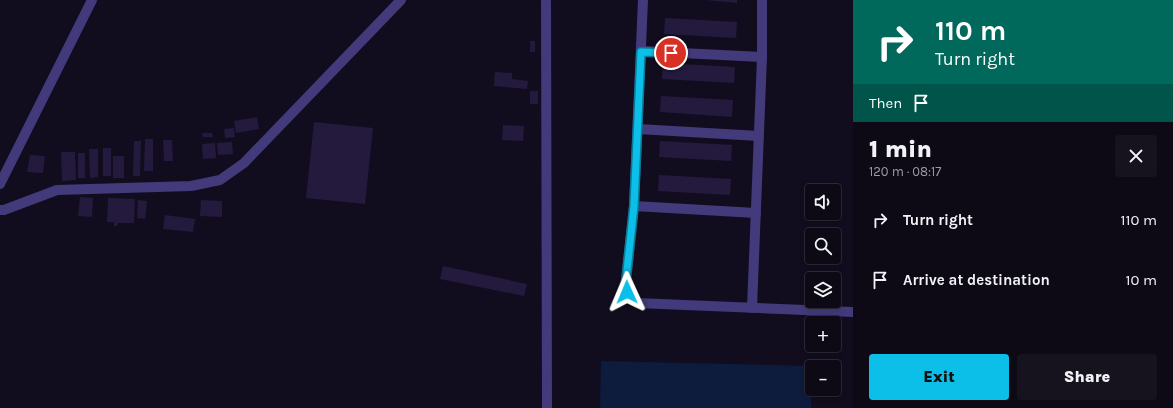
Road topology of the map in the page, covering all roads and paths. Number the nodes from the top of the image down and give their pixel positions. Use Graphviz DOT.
graph roads {
  1 [pos="92,0"];
  2 [pos="401,0"];
  3 [pos="546,0"];
  4 [pos="643,0"];
  5 [pos="762,0"];
  6 [pos="641,52"];
  7 [pos="762,57"];
  8 [pos="638,129"];
  9 [pos="759,136"];
  10 [pos="0,184"];
  11 [pos="634,206"];
  12 [pos="1,212"];
  13 [pos="756,213"];
  14 [pos="752,308"];
  15 [pos="853,312"];
  16 [pos="546,408"];
  1 -- 10 [label="street"];
  2 -- 12 [label="street"];
  3 -- 16 [label="street"];
  4 -- 6 [label="street"];
  5 -- 7 [label="street"];
  6 -- 7 [label="street"];
  6 -- 8 [label="street"];
  7 -- 9 [label="street"];
  8 -- 9 [label="street"];
  8 -- 11 [label="street"];
  9 -- 13 [label="street"];
  11 -- 13 [label="street"];
  11 -- 14 [label="street"];
  13 -- 14 [label="street"];
  14 -- 15 [label="street"];
}
